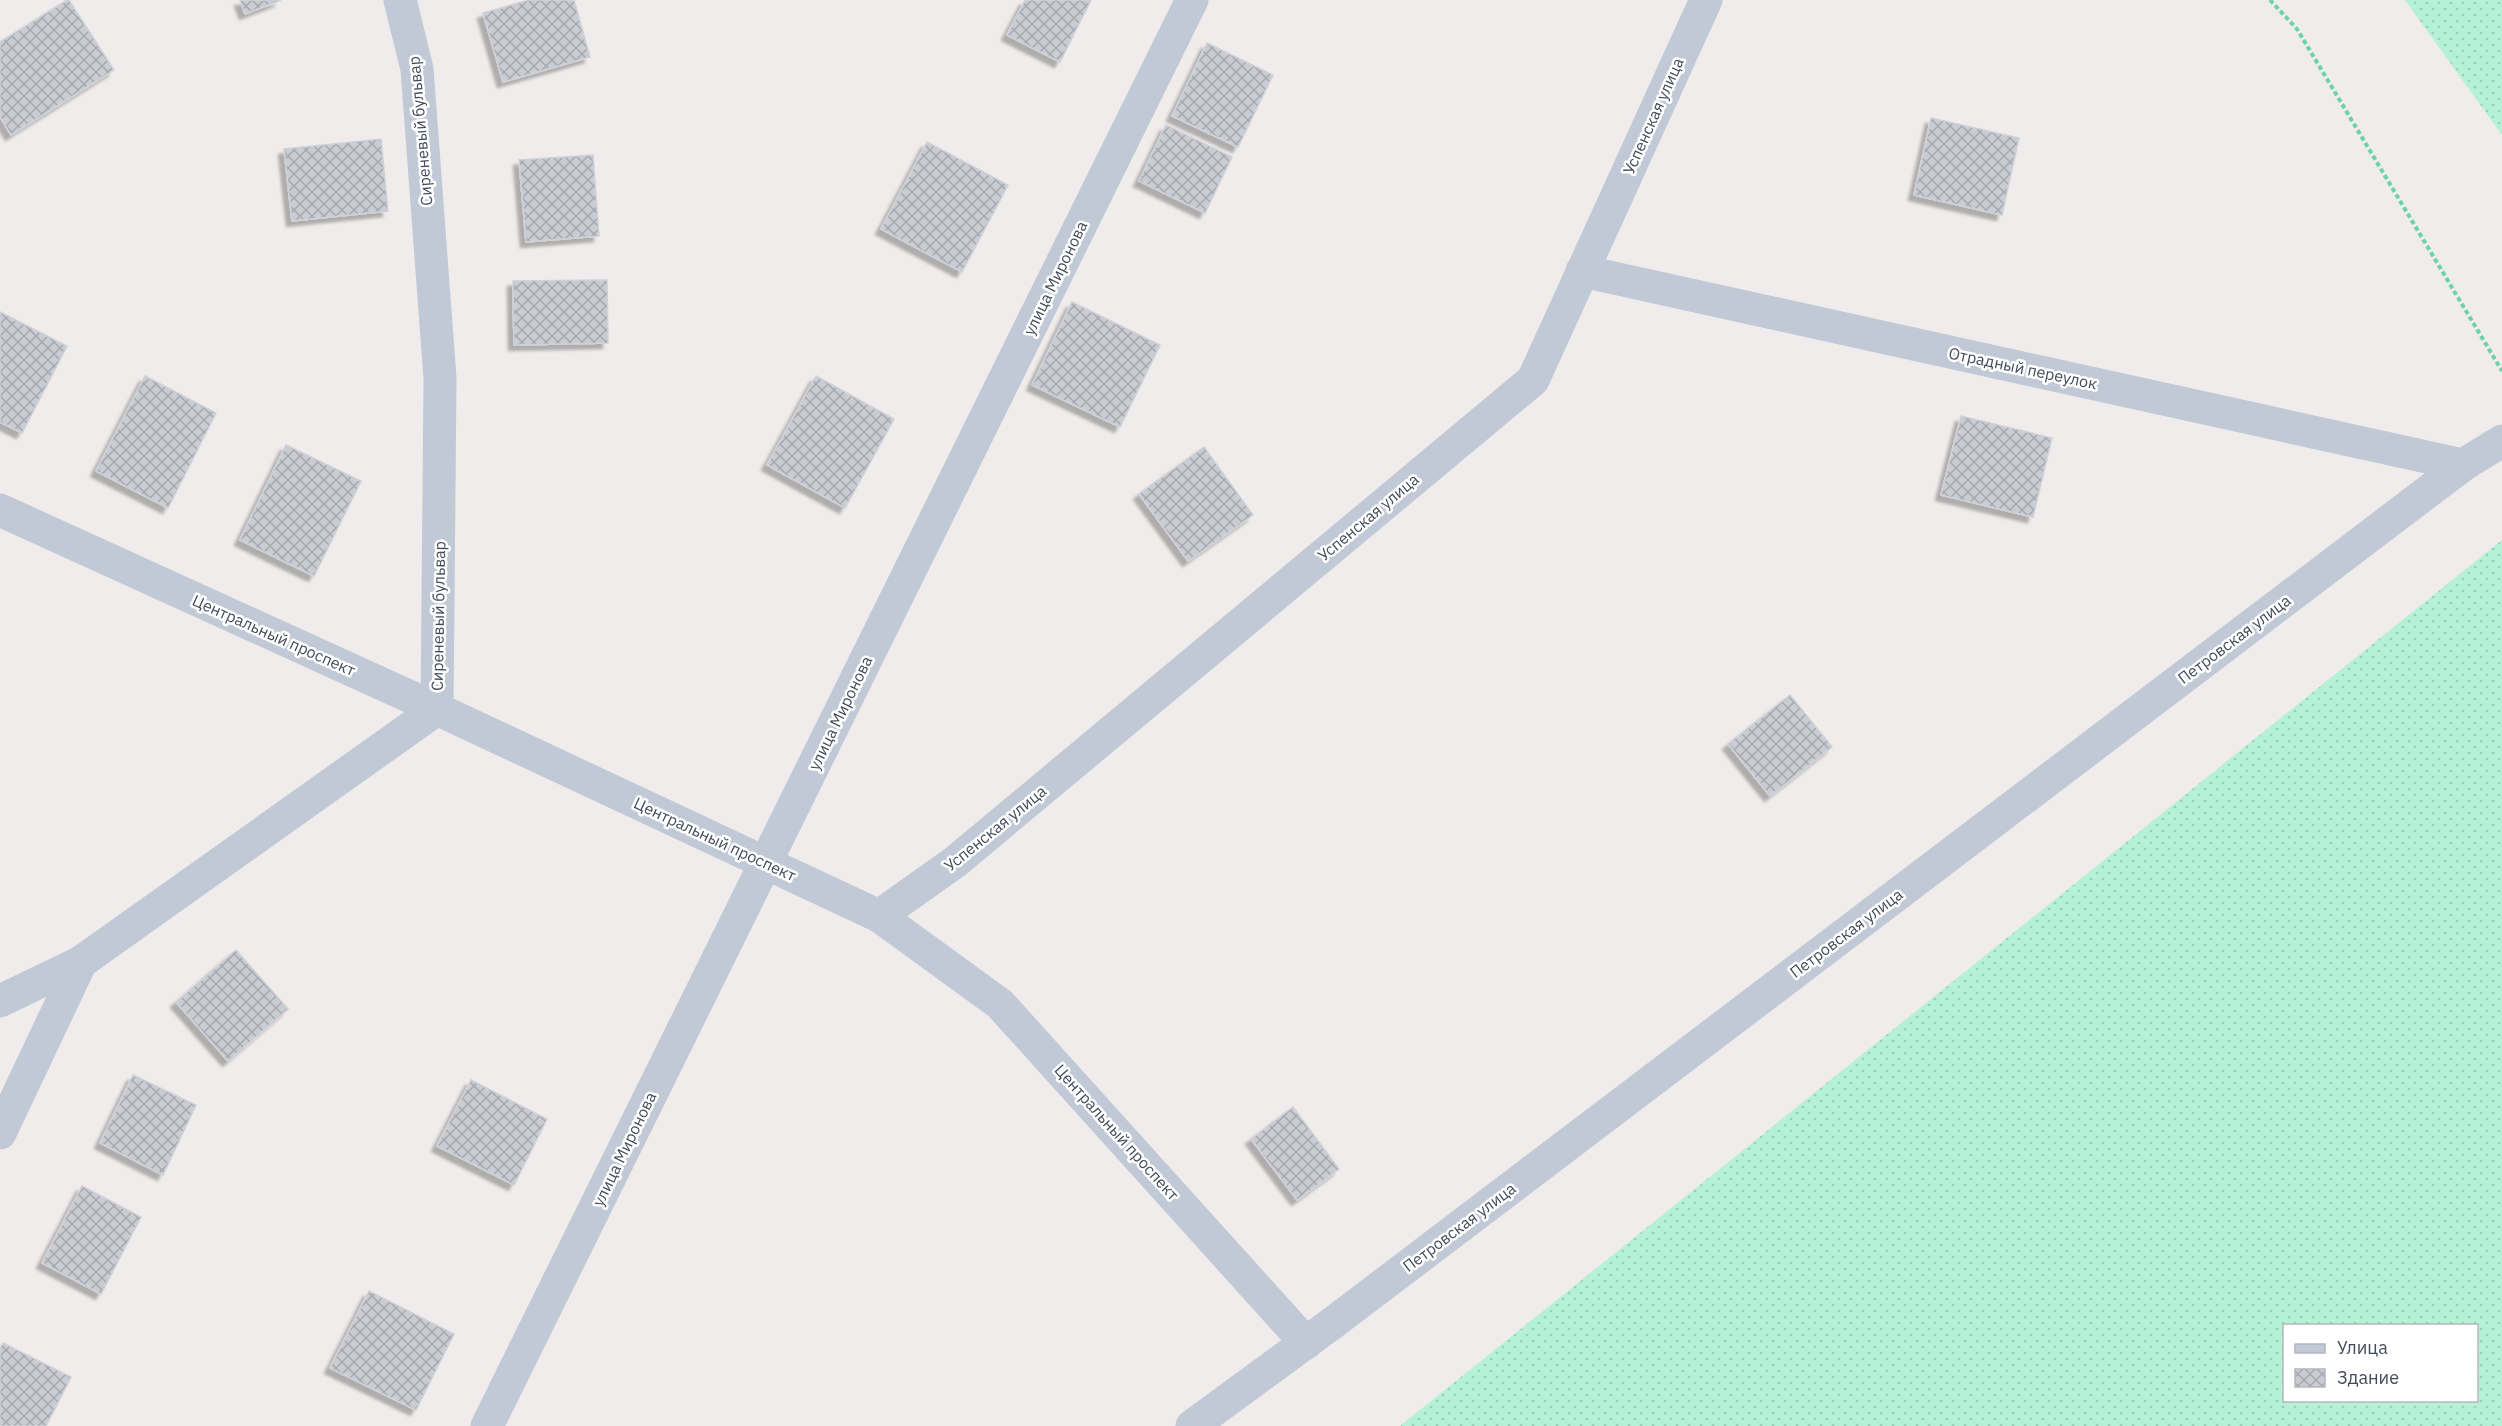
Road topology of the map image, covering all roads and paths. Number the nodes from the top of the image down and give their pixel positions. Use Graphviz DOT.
graph roads {
  1 [pos="400,0"];
  2 [pos="1192,0"];
  3 [pos="1706,0"];
  4 [pos="2270,0"];
  5 [pos="1582,271"];
  6 [pos="2502,370"];
  7 [pos="2502,441"];
  8 [pos="2463,465"];
  9 [pos="0,510"];
  10 [pos="437,708"];
  11 [pos="766,863"];
  12 [pos="879,916"];
  13 [pos="81,962"];
  14 [pos="0,1001"];
  15 [pos="0,1133"];
  16 [pos="1306,1343"];
  17 [pos="487,1426"];
  18 [pos="1191,1426"];
  1 -- 10 [label="street, Сиреневый бульвар"];
  2 -- 11 [label="street, улица Миронова"];
  3 -- 5 [label="street, Успенская улица"];
  4 -- 6 [label="path"];
  5 -- 8 [label="street, Отрадный переулок"];
  5 -- 12 [label="street, Успенская улица"];
  7 -- 8 [label="street, Петровская улица"];
  8 -- 16 [label="street, Петровская улица"];
  9 -- 10 [label="street, Центральный проспект"];
  10 -- 11 [label="street, Центральный проспект"];
  10 -- 13 [label="street, Сиреневый бульвар"];
  11 -- 12 [label="street, Центральный проспект"];
  11 -- 17 [label="street, улица Миронова"];
  12 -- 16 [label="street, Центральный проспект"];
  13 -- 14 [label="street, Сиреневый бульвар"];
  13 -- 15 [label="street"];
  16 -- 18 [label="street, Петровская улица"];
}
